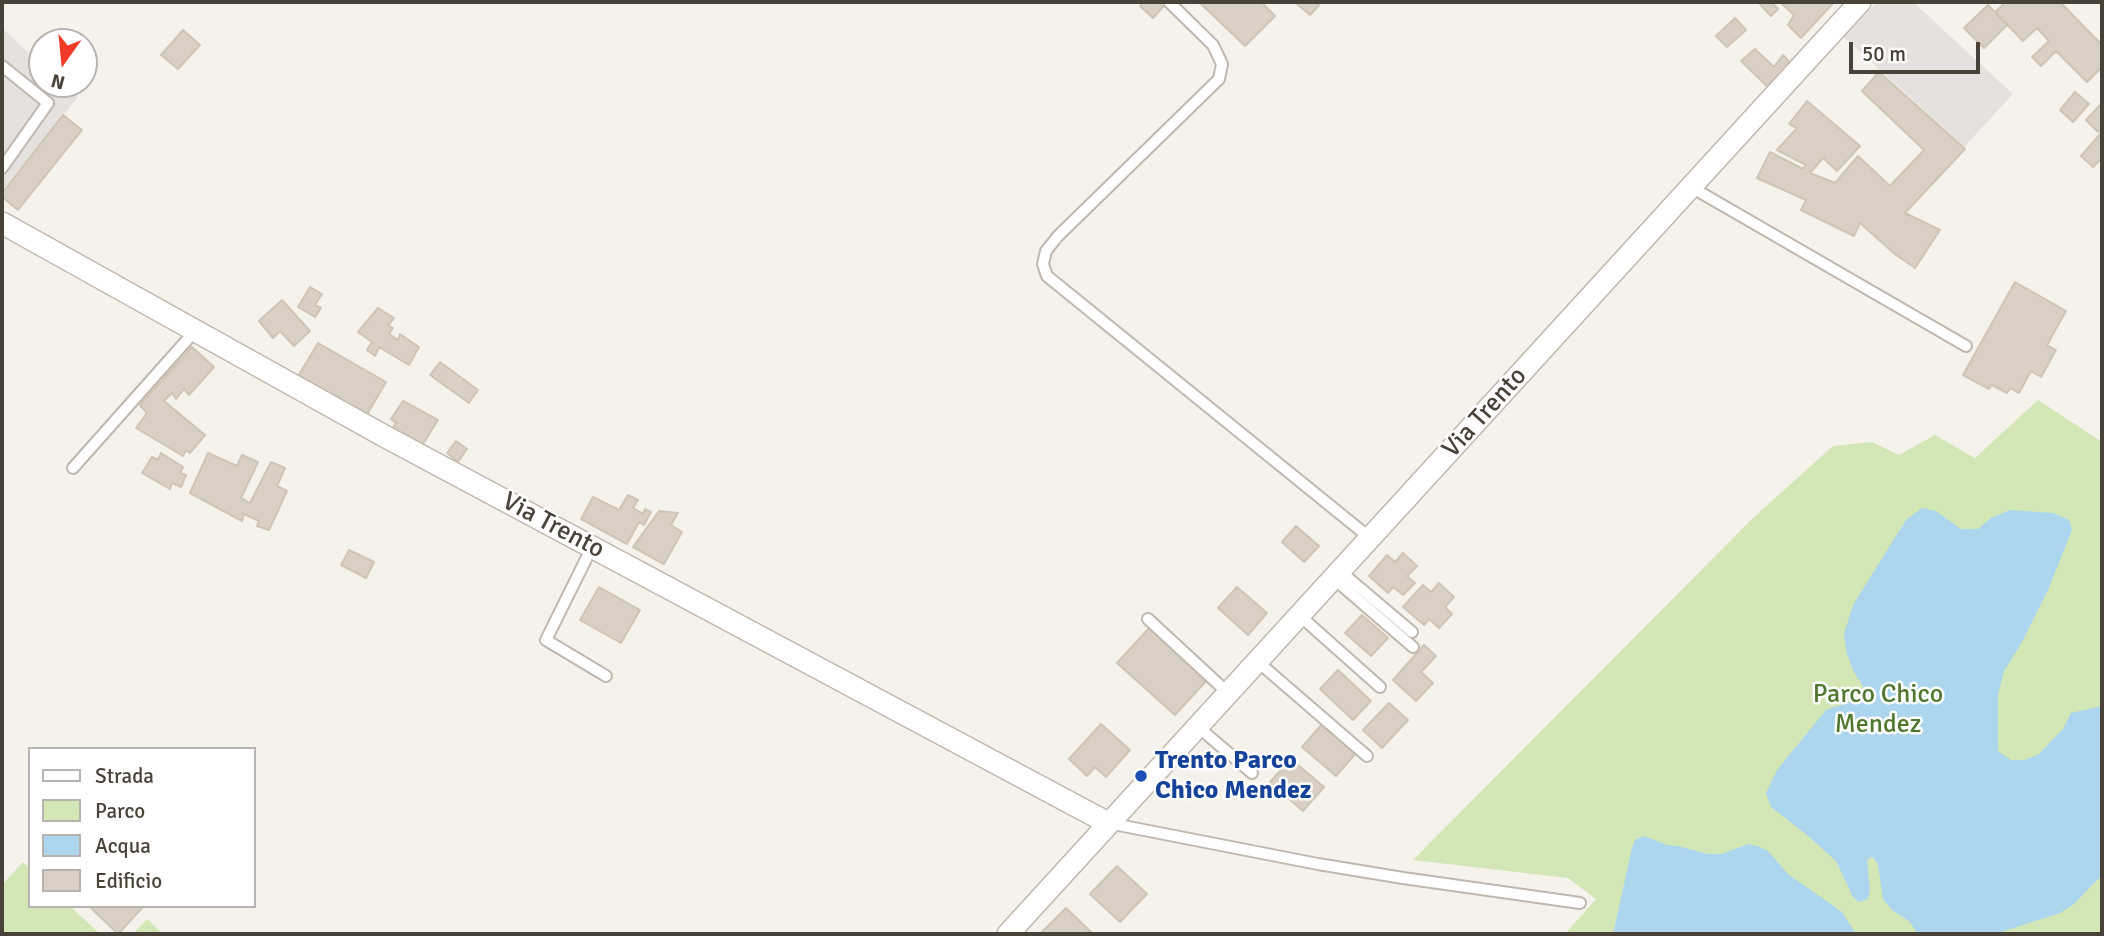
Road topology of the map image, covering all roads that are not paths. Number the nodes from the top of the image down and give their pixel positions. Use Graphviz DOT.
graph roads {
  1 [pos="1169,2"];
  2 [pos="1860,2"];
  3 [pos="2,66"];
  4 [pos="2,168"];
  5 [pos="1691,187"];
  6 [pos="2,223"];
  7 [pos="195,331"];
  8 [pos="1966,345"];
  9 [pos="73,468"];
  10 [pos="1370,538"];
  11 [pos="592,547"];
  12 [pos="1337,574"];
  13 [pos="1299,615"];
  14 [pos="1148,620"];
  15 [pos="1412,632"];
  16 [pos="1413,647"];
  17 [pos="1257,661"];
  18 [pos="606,676"];
  19 [pos="1380,687"];
  20 [pos="1228,693"];
  21 [pos="1197,726"];
  22 [pos="1367,757"];
  23 [pos="1252,773"];
  24 [pos="1108,823"];
  25 [pos="1580,903"];
  26 [pos="1008,934"];
  1 -- 10 [label="lane"];
  2 -- 5 [label="street, Via Trento"];
  3 -- 4 [label="lane"];
  5 -- 8 [label="lane"];
  5 -- 10 [label="street, Via Trento"];
  6 -- 7 [label="street, Via Trento"];
  7 -- 9 [label="lane"];
  7 -- 11 [label="street, Via Trento"];
  10 -- 12 [label="street, Via Trento"];
  11 -- 18 [label="lane"];
  11 -- 24 [label="street, Via Trento"];
  12 -- 13 [label="street, Via Trento"];
  12 -- 15 [label="lane"];
  12 -- 16 [label="lane"];
  13 -- 17 [label="street, Via Trento"];
  13 -- 19 [label="lane"];
  14 -- 20 [label="lane"];
  17 -- 20 [label="street, Via Trento"];
  17 -- 22 [label="lane"];
  20 -- 21 [label="street, Via Trento"];
  21 -- 23 [label="lane"];
  21 -- 24 [label="street, Via Trento"];
  24 -- 25 [label="lane"];
  24 -- 26 [label="street, Via Trento"];
}
